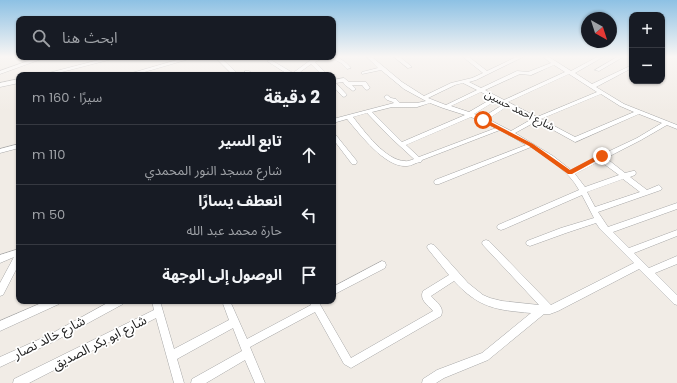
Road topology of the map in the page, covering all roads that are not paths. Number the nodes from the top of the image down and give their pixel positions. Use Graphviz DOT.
graph roads {
  1 [pos="390,75"];
  2 [pos="482,75"];
  3 [pos="513,75"];
  4 [pos="567,75"];
  5 [pos="574,75"];
  6 [pos="615,75"];
  7 [pos="16,82"];
  8 [pos="336,82"];
  9 [pos="465,82"];
  10 [pos="347,84"];
  11 [pos="0,85"];
  12 [pos="336,86"];
  13 [pos="593,86"];
  14 [pos="367,88"];
  15 [pos="353,89"];
  16 [pos="481,90"];
  17 [pos="601,92"];
  18 [pos="344,95"];
  19 [pos="387,97"];
  20 [pos="496,98"];
  21 [pos="427,100"];
  22 [pos="505,103"];
  23 [pos="398,105"];
  24 [pos="445,107"];
  25 [pos="368,111"];
  26 [pos="638,112"];
  27 [pos="469,115"];
  28 [pos="349,117"];
  29 [pos="536,118"];
  30 [pos="483,120"];
  31 [pos="336,121"];
  32 [pos="666,123"];
  33 [pos="677,127"];
  34 [pos="500,128"];
  35 [pos="510,134"];
  36 [pos="336,140"];
  37 [pos="402,144"];
  38 [pos="531,145"];
  39 [pos="16,147"];
  40 [pos="0,151"];
  41 [pos="600,157"];
  42 [pos="419,160"];
  43 [pos="354,162"];
  44 [pos="570,173"];
  45 [pos="634,173"];
  46 [pos="624,176"];
  47 [pos="437,182"];
  48 [pos="659,188"];
  49 [pos="584,190"];
  50 [pos="646,193"];
  51 [pos="677,206"];
  52 [pos="593,211"];
  53 [pos="598,220"];
  54 [pos="501,228"];
  55 [pos="607,231"];
  56 [pos="677,233"];
  57 [pos="486,243"];
  58 [pos="530,243"];
  59 [pos="431,247"];
  60 [pos="627,252"];
  61 [pos="16,253"];
  62 [pos="0,259"];
  63 [pos="677,260"];
  64 [pos="16,262"];
  65 [pos="640,264"];
  66 [pos="382,265"];
  67 [pos="648,272"];
  68 [pos="456,275"];
  69 [pos="336,289"];
  70 [pos="0,291"];
  71 [pos="676,299"];
  72 [pos="49,304"];
  73 [pos="114,304"];
  74 [pos="157,304"];
  75 [pos="227,304"];
  76 [pos="313,304"];
  77 [pos="315,304"];
  78 [pos="546,309"];
  79 [pos="159,312"];
  80 [pos="235,322"];
  81 [pos="0,326"];
  82 [pos="246,349"];
  83 [pos="172,356"];
  84 [pos="0,362"];
  85 [pos="18,383"];
  86 [pos="179,383"];
  87 [pos="196,383"];
  88 [pos="260,383"];
  89 [pos="427,383"];
  1 -- 21 [label="street"];
  2 -- 9 [label="street"];
  3 -- 16 [label="street"];
  4 -- 22 [label="street"];
  5 -- 13 [label="street"];
  6 -- 13 [label="street"];
  7 -- 11 [label="street"];
  8 -- 10 [label="street"];
  9 -- 16 [label="street, شارع احمد حسين"];
  9 -- 21 [label="street"];
  10 -- 14 [label="street"];
  10 -- 15 [label="street"];
  12 -- 18 [label="street"];
  13 -- 17 [label="street"];
  16 -- 20 [label="street, شارع احمد حسين"];
  16 -- 24 [label="street"];
  17 -- 26 [label="street"];
  17 -- 29 [label="street"];
  19 -- 23 [label="street"];
  20 -- 22 [label="street, شارع احمد حسين"];
  20 -- 27 [label="street"];
  21 -- 23 [label="street"];
  21 -- 24 [label="street"];
  22 -- 29 [label="street, شارع احمد حسين"];
  22 -- 30 [label="street"];
  23 -- 25 [label="street"];
  24 -- 27 [label="street"];
  25 -- 28 [label="street"];
  25 -- 37 [label="street"];
  26 -- 29 [label="street, شارع احمد حسين"];
  26 -- 32 [label="street"];
  27 -- 30 [label="street"];
  27 -- 37 [label="street"];
  28 -- 31 [label="street"];
  28 -- 42 [label="street"];
  29 -- 35 [label="street"];
  30 -- 34 [label="street"];
  32 -- 33 [label="street"];
  32 -- 41 [label="street"];
  34 -- 35 [label="street"];
  34 -- 42 [label="street"];
  35 -- 38 [label="street"];
  36 -- 43 [label="street"];
  37 -- 42 [label="street"];
  38 -- 44 [label="street"];
  38 -- 47 [label="street"];
  39 -- 40 [label="street"];
  41 -- 44 [label="street"];
  41 -- 46 [label="street"];
  44 -- 49 [label="street"];
  45 -- 46 [label="street"];
  46 -- 49 [label="street"];
  46 -- 50 [label="street"];
  48 -- 50 [label="street"];
  49 -- 52 [label="street"];
  49 -- 54 [label="street"];
  50 -- 52 [label="street"];
  51 -- 55 [label="street"];
  52 -- 53 [label="street"];
  53 -- 55 [label="street"];
  53 -- 58 [label="street"];
  55 -- 60 [label="street"];
  56 -- 60 [label="street"];
  57 -- 78 [label="street"];
  59 -- 68 [label="street"];
  60 -- 65 [label="street"];
  61 -- 62 [label="street"];
  63 -- 67 [label="street"];
  64 -- 70 [label="street"];
  65 -- 67 [label="street"];
  65 -- 78 [label="street"];
  66 -- 69 [label="street"];
  67 -- 71 [label="street"];
  68 -- 77 [label="street"];
  68 -- 78 [label="street"];
  72 -- 81 [label="street"];
  73 -- 84 [label="street, شارع خالد نصار"];
  74 -- 79 [label="street"];
  75 -- 80 [label="street"];
  76 -- 82 [label="street"];
  78 -- 89 [label="street"];
  79 -- 83 [label="street"];
  79 -- 85 [label="street, شارع ابو بكر الصديق"];
  80 -- 82 [label="street"];
  80 -- 83 [label="street"];
  82 -- 87 [label="street"];
  82 -- 88 [label="street"];
  83 -- 86 [label="street"];
}
